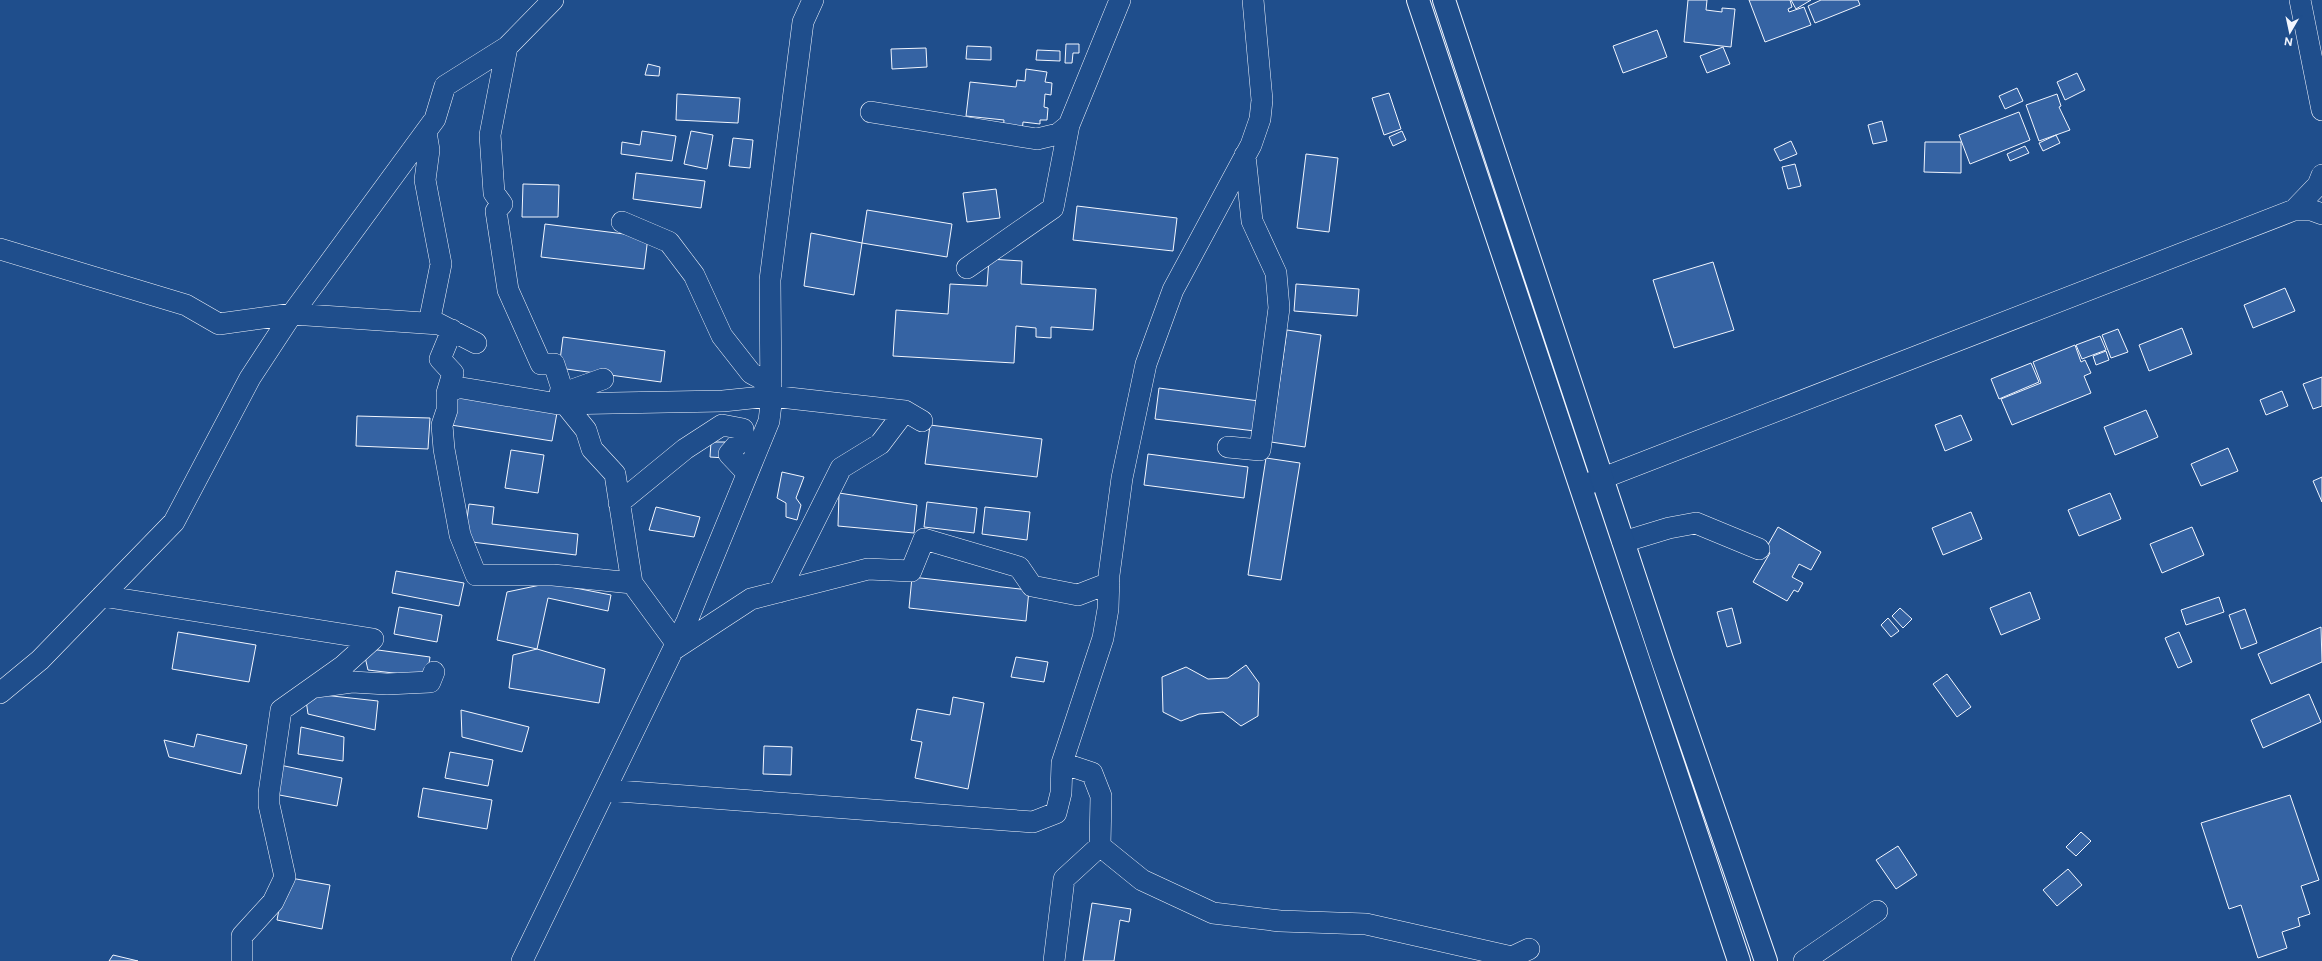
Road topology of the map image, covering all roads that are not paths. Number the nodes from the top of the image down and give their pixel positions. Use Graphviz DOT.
graph roads {
  1 [pos="553,0"];
  2 [pos="813,0"];
  3 [pos="1120,0"];
  4 [pos="1253,0"];
  5 [pos="1418,0"];
  6 [pos="1444,0"];
  7 [pos="2300,0"];
  8 [pos="507,47"];
  9 [pos="2322,110"];
  10 [pos="871,112"];
  11 [pos="1069,125"];
  12 [pos="426,132"];
  13 [pos="1245,155"];
  14 [pos="2322,175"];
  15 [pos="2294,210"];
  16 [pos="2322,214"];
  17 [pos="622,222"];
  18 [pos="0,249"];
  19 [pos="967,268"];
  20 [pos="292,314"];
  21 [pos="428,323"];
  22 [pos="452,330"];
  23 [pos="476,343"];
  24 [pos="602,379"];
  25 [pos="771,390"];
  26 [pos="447,393"];
  27 [pos="561,399"];
  28 [pos="1228,447"];
  29 [pos="747,473"];
  30 [pos="1603,480"];
  31 [pos="1579,487"];
  32 [pos="619,503"];
  33 [pos="1623,542"];
  34 [pos="1759,549"];
  35 [pos="632,583"];
  36 [pos="1109,583"];
  37 [pos="779,592"];
  38 [pos="102,596"];
  39 [pos="674,647"];
  40 [pos="434,672"];
  41 [pos="312,688"];
  42 [pos="0,693"];
  43 [pos="1062,763"];
  44 [pos="605,790"];
  45 [pos="1100,846"];
  46 [pos="1877,911"];
  47 [pos="1529,950"];
  48 [pos="242,961"];
  49 [pos="522,961"];
  50 [pos="1054,961"];
  51 [pos="1739,961"];
  52 [pos="1766,961"];
  53 [pos="1804,961"];
  1 -- 8 [label="street"];
  2 -- 25 [label="street"];
  3 -- 11 [label="street"];
  4 -- 13 [label="street"];
  5 -- 31 [label="main road"];
  6 -- 30 [label="main road"];
  7 -- 9 [label="street"];
  8 -- 12 [label="street"];
  8 -- 27 [label="street"];
  10 -- 11 [label="street"];
  11 -- 19 [label="street"];
  12 -- 20 [label="street"];
  12 -- 21 [label="street"];
  13 -- 28 [label="street"];
  13 -- 36 [label="street"];
  14 -- 15 [label="street"];
  15 -- 16 [label="street"];
  15 -- 30 [label="street"];
  17 -- 25 [label="street"];
  18 -- 20 [label="street"];
  20 -- 21 [label="street"];
  20 -- 38 [label="street"];
  21 -- 22 [label="street"];
  22 -- 23 [label="street"];
  22 -- 26 [label="street"];
  24 -- 27 [label="street"];
  25 -- 27 [label="street"];
  25 -- 29 [label="street"];
  25 -- 37 [label="street"];
  26 -- 27 [label="street"];
  26 -- 35 [label="street"];
  27 -- 32 [label="street"];
  29 -- 32 [label="street"];
  29 -- 39 [label="street"];
  30 -- 31 [label="street"];
  30 -- 33 [label="main road"];
  31 -- 51 [label="main road"];
  32 -- 35 [label="street"];
  33 -- 34 [label="street"];
  33 -- 52 [label="main road"];
  35 -- 39 [label="street"];
  36 -- 37 [label="street"];
  36 -- 43 [label="street"];
  37 -- 39 [label="street"];
  38 -- 41 [label="street"];
  38 -- 42 [label="street"];
  39 -- 44 [label="street"];
  40 -- 41 [label="street"];
  41 -- 48 [label="street"];
  43 -- 44 [label="street"];
  43 -- 45 [label="street"];
  44 -- 49 [label="street"];
  45 -- 47 [label="street"];
  45 -- 50 [label="street"];
  46 -- 53 [label="street"];
}
